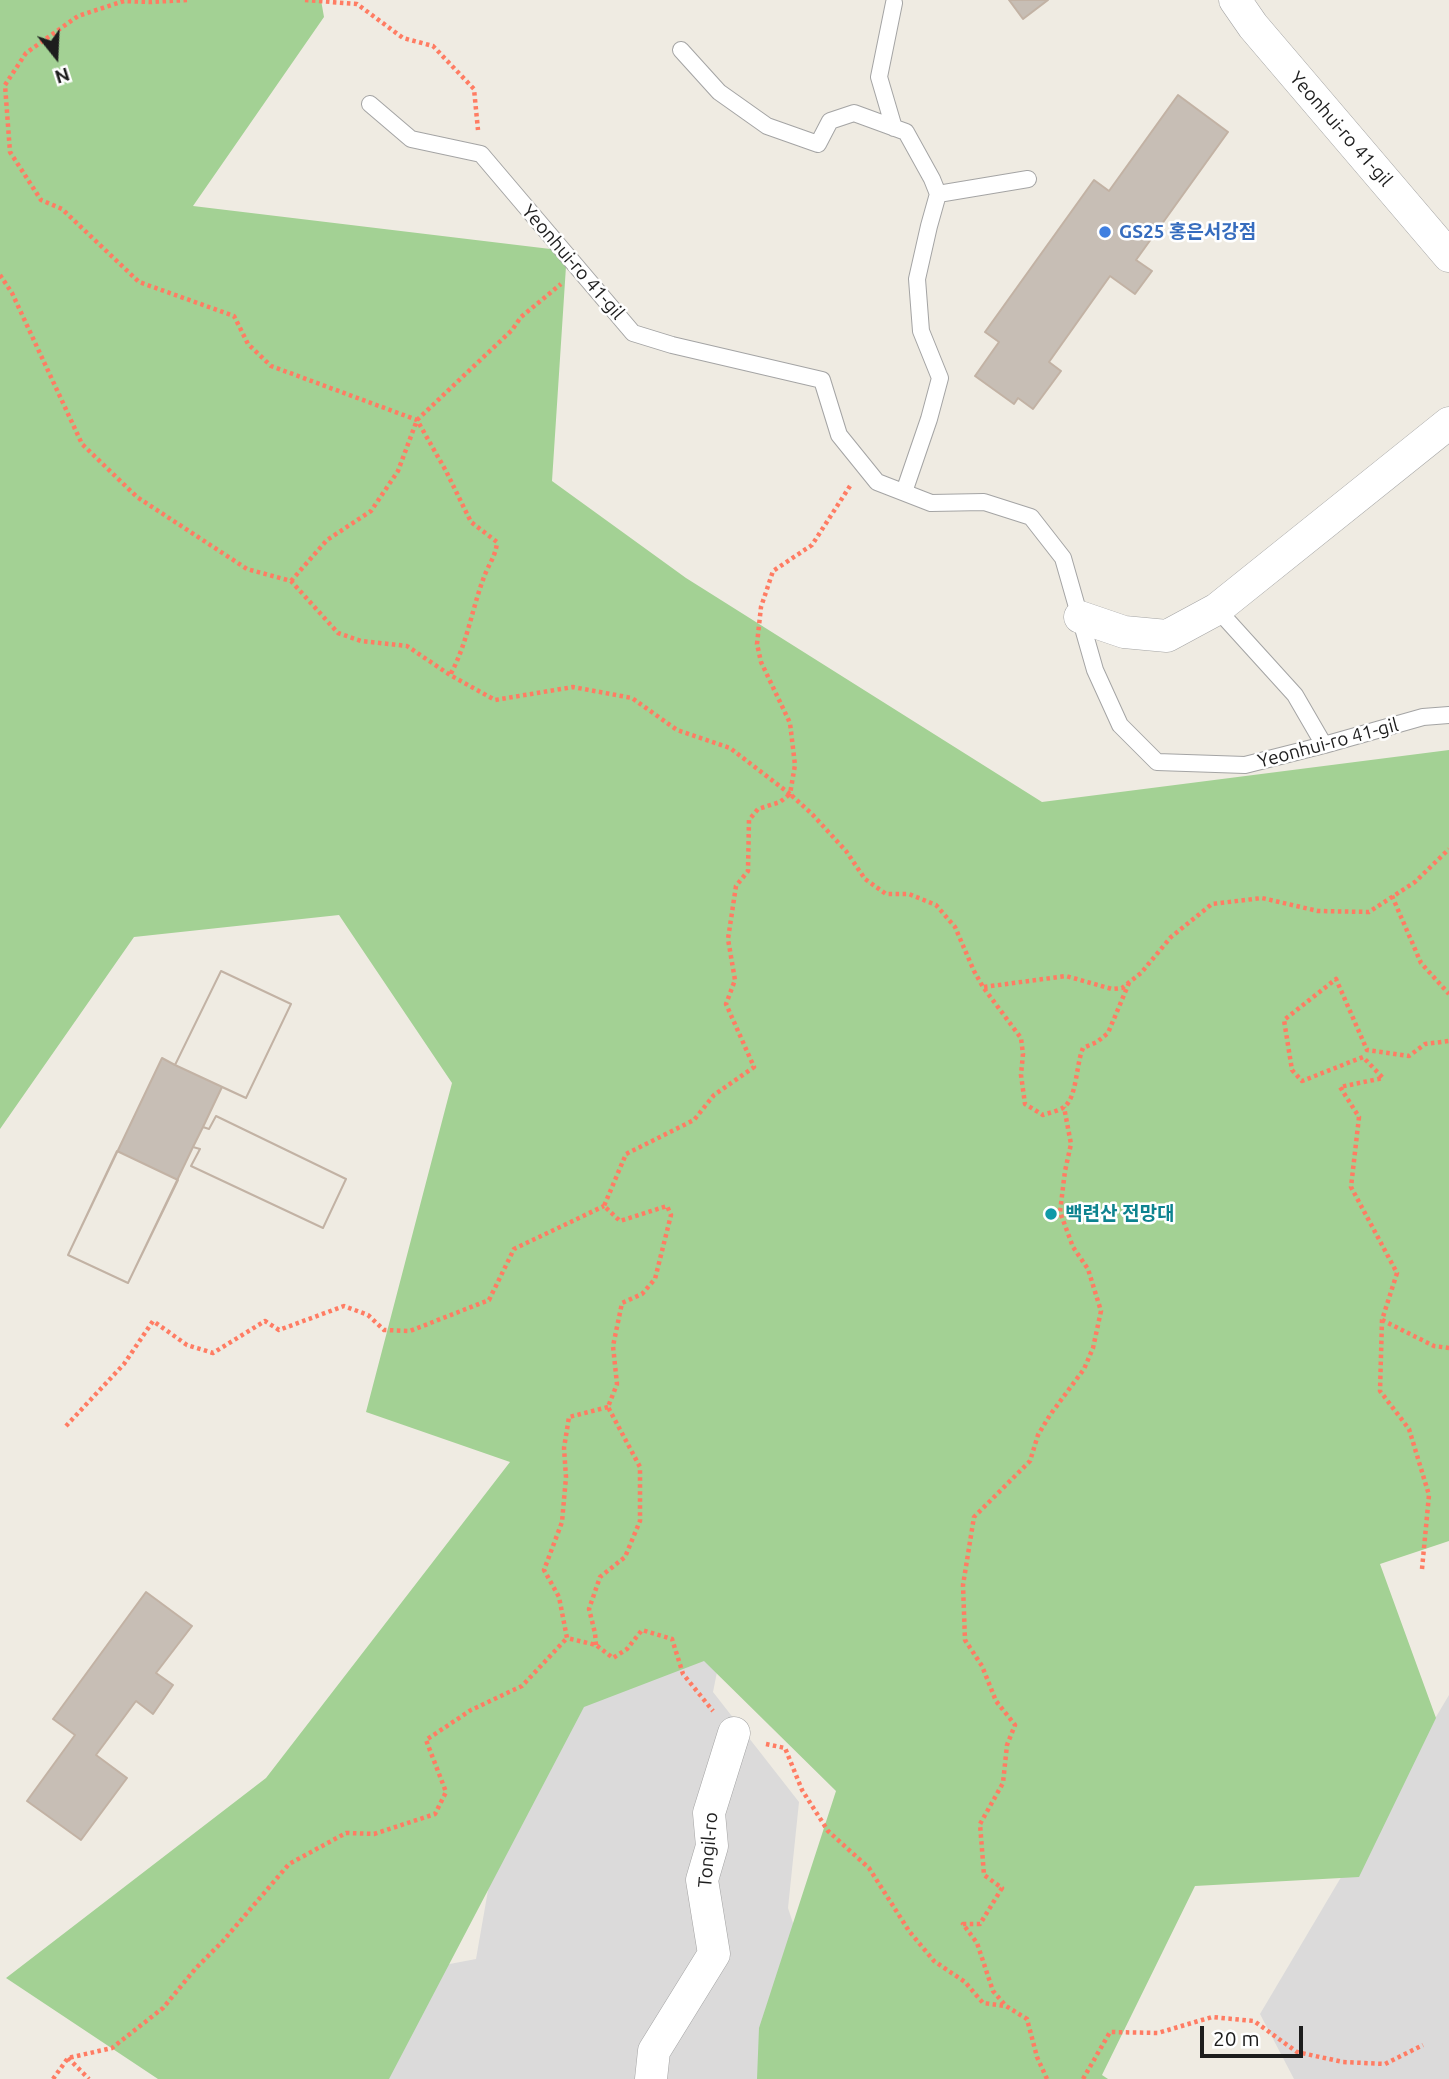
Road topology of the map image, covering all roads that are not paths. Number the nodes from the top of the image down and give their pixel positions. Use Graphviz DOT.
graph roads {
  1 [pos="1235,0"];
  2 [pos="894,3"];
  3 [pos="681,50"];
  4 [pos="370,104"];
  5 [pos="894,128"];
  6 [pos="1028,179"];
  7 [pos="939,194"];
  8 [pos="1449,256"];
  9 [pos="1449,423"];
  10 [pos="904,492"];
  11 [pos="1217,609"];
  12 [pos="1080,617"];
  13 [pos="1449,715"];
  14 [pos="1324,746"];
  15 [pos="734,1732"];
  16 [pos="651,2079"];
  1 -- 8 [label="street, Yeonhui-ro 41-gil"];
  2 -- 5 [label="lane"];
  3 -- 5 [label="lane"];
  4 -- 10 [label="lane, Yeonhui-ro 41-gil"];
  5 -- 7 [label="lane"];
  6 -- 7 [label="lane"];
  7 -- 10 [label="lane"];
  9 -- 11 [label="street"];
  10 -- 12 [label="lane, Yeonhui-ro 41-gil"];
  11 -- 12 [label="street"];
  11 -- 14 [label="lane"];
  12 -- 14 [label="lane, Yeonhui-ro 41-gil"];
  13 -- 14 [label="lane, Yeonhui-ro 41-gil"];
  15 -- 16 [label="street, Tongil-ro"];
}
